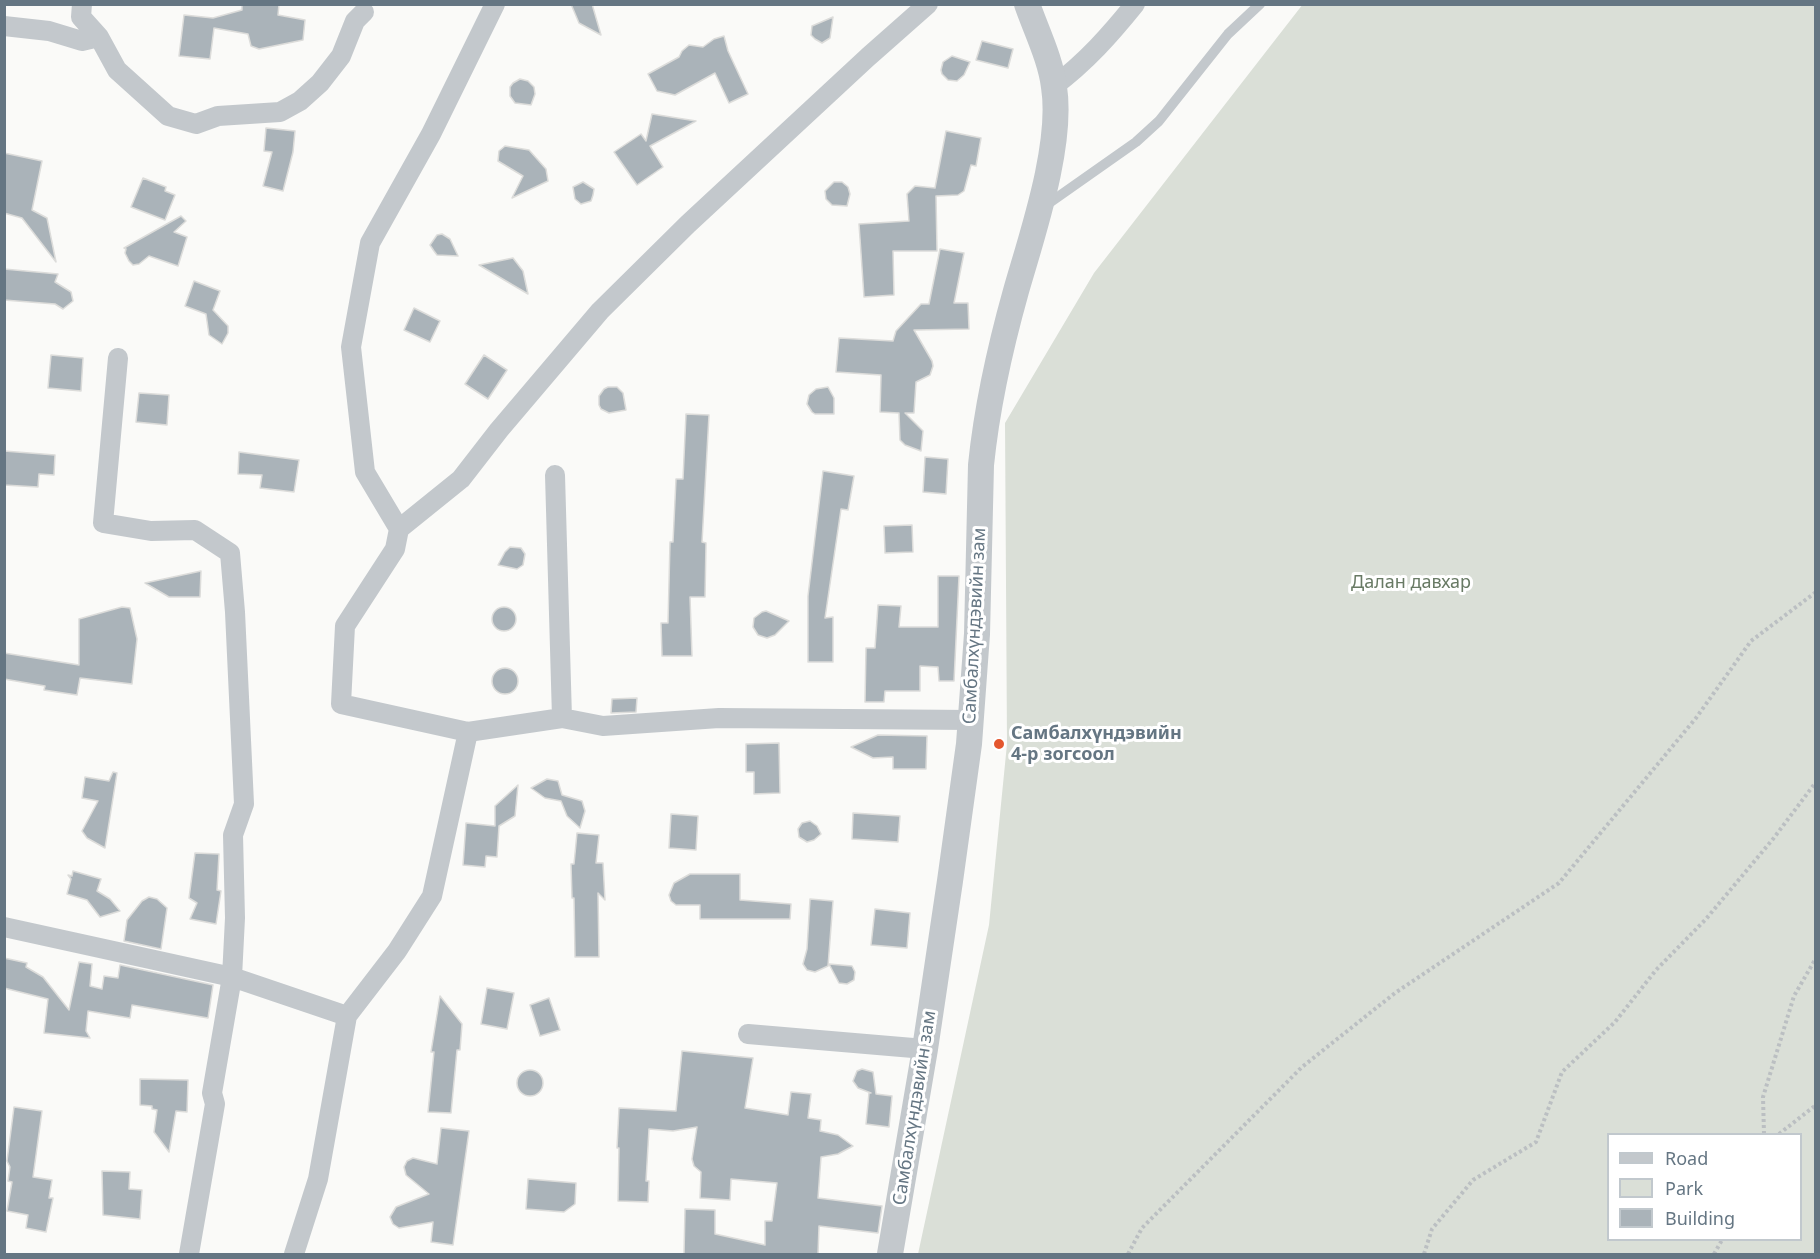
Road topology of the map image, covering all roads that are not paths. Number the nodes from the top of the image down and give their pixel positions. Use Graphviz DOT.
graph roads {
  1 [pos="82,4"];
  2 [pos="495,4"];
  3 [pos="928,4"];
  4 [pos="1027,4"];
  5 [pos="1135,4"];
  6 [pos="1260,4"];
  7 [pos="364,12"];
  8 [pos="4,26"];
  9 [pos="99,37"];
  10 [pos="1054,86"];
  11 [pos="1039,210"];
  12 [pos="118,358"];
  13 [pos="555,474"];
  14 [pos="399,529"];
  15 [pos="562,718"];
  16 [pos="971,720"];
  17 [pos="468,732"];
  18 [pos="4,927"];
  19 [pos="232,977"];
  20 [pos="347,1016"];
  21 [pos="748,1034"];
  22 [pos="925,1049"];
  23 [pos="189,1254"];
  24 [pos="294,1254"];
  25 [pos="890,1254"];
  1 -- 9 [label="street"];
  2 -- 14 [label="street"];
  3 -- 14 [label="street"];
  4 -- 10 [label="street, Самбалхүндэвийн зам"];
  5 -- 10 [label="street"];
  6 -- 11 [label="lane"];
  7 -- 9 [label="street"];
  8 -- 9 [label="street"];
  10 -- 11 [label="street, Самбалхүндэвийн зам"];
  11 -- 16 [label="street, Самбалхүндэвийн зам"];
  12 -- 19 [label="street"];
  13 -- 15 [label="street"];
  14 -- 17 [label="street"];
  15 -- 16 [label="street"];
  15 -- 17 [label="street"];
  16 -- 22 [label="street, Самбалхүндэвийн зам"];
  17 -- 20 [label="street"];
  18 -- 19 [label="street"];
  19 -- 20 [label="street"];
  19 -- 23 [label="street"];
  20 -- 24 [label="street"];
  21 -- 22 [label="street"];
  22 -- 25 [label="street, Самбалхүндэвийн зам"];
}
